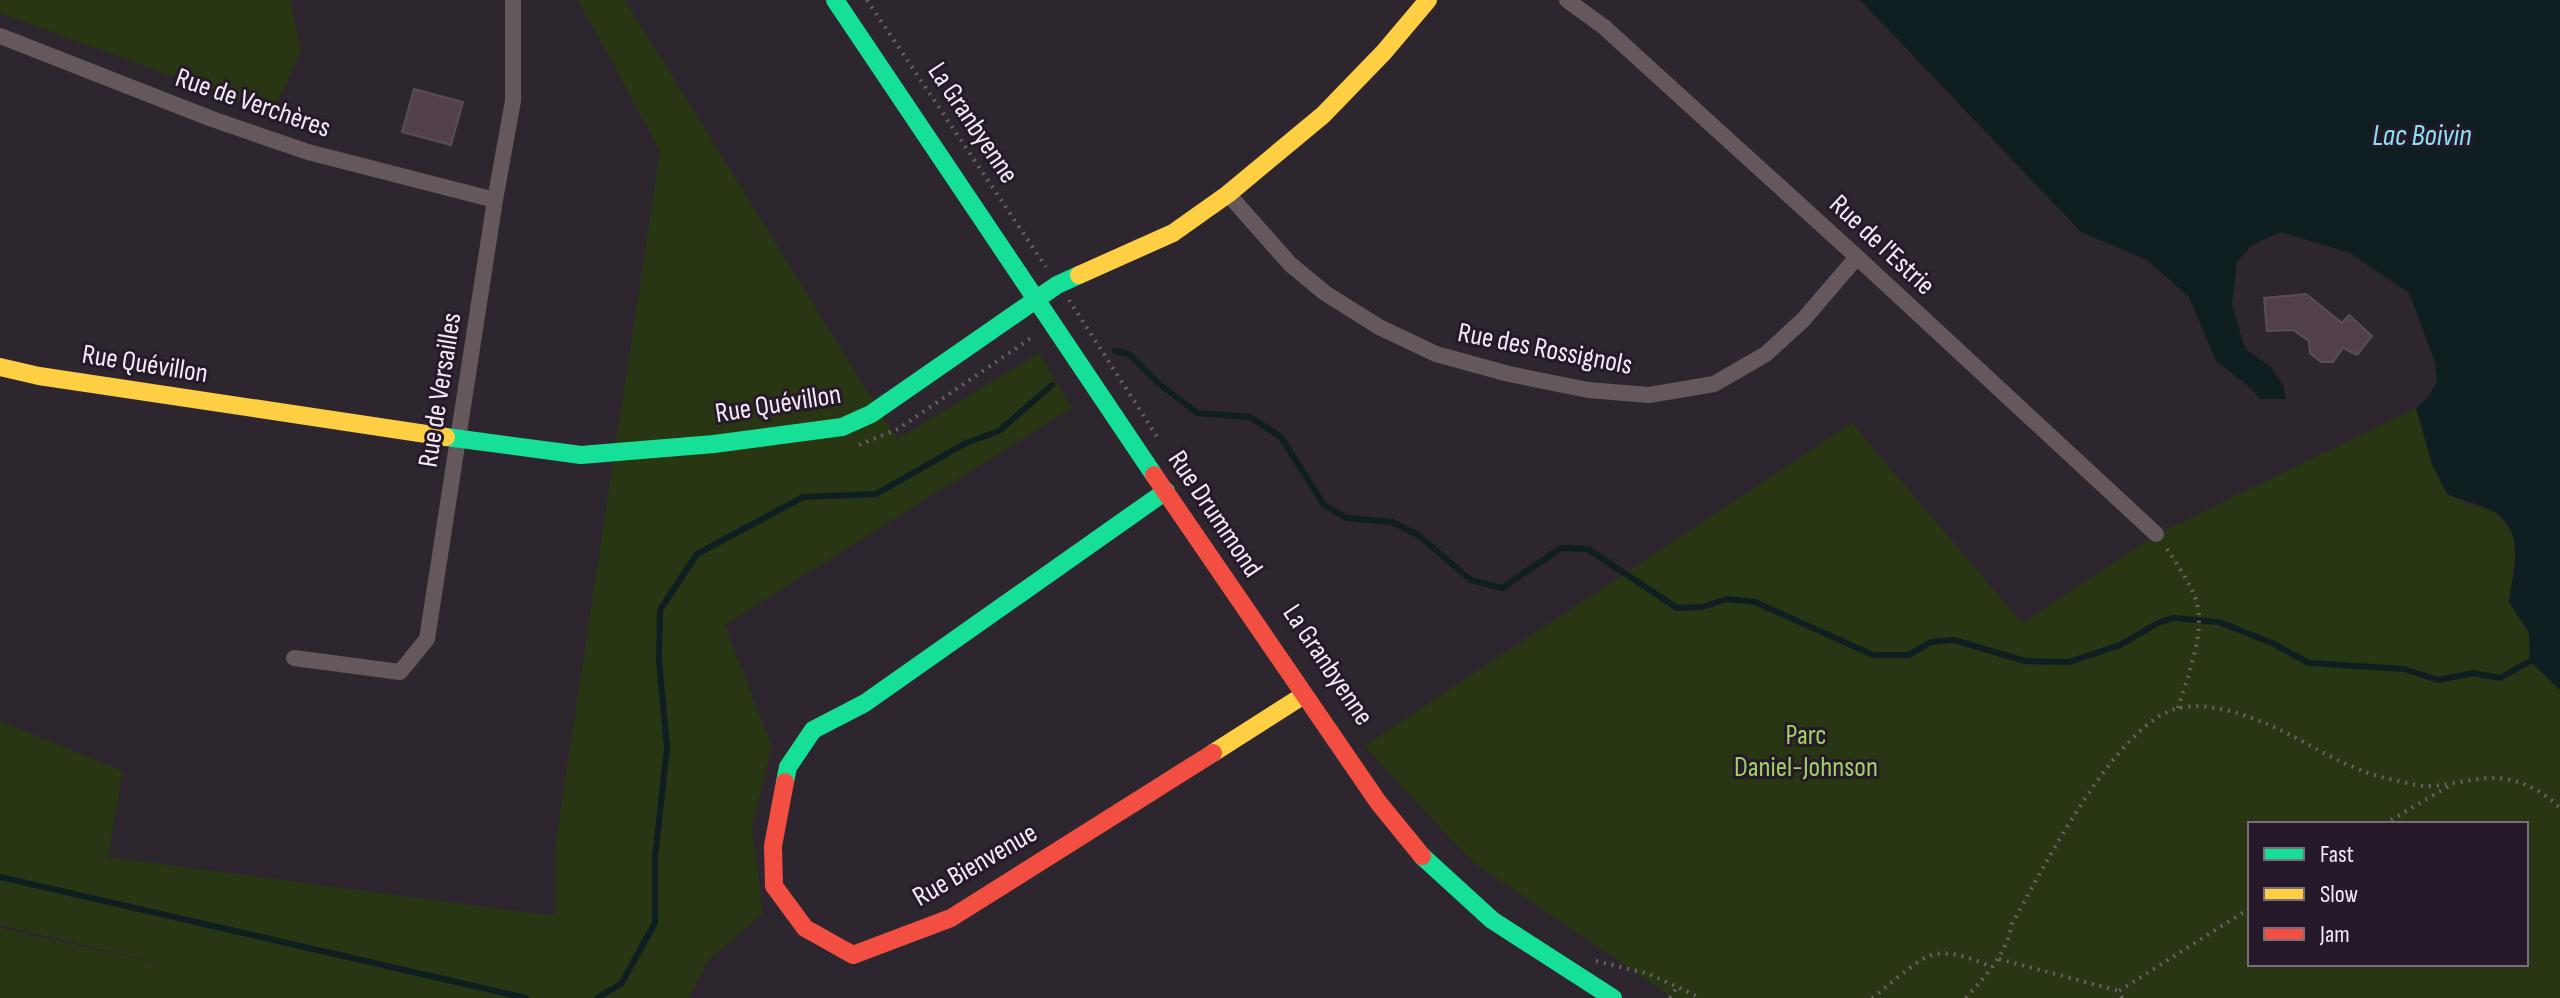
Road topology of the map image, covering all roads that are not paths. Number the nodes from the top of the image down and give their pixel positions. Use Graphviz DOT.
graph roads {
  1 [pos="513,0"];
  2 [pos="835,0"];
  3 [pos="1428,0"];
  4 [pos="1567,0"];
  5 [pos="0,36"];
  6 [pos="1228,194"];
  7 [pos="495,200"];
  8 [pos="1857,257"];
  9 [pos="1036,300"];
  10 [pos="0,367"];
  11 [pos="459,437"];
  12 [pos="1166,491"];
  13 [pos="2156,534"];
  14 [pos="294,658"];
  15 [pos="1304,695"];
  16 [pos="1613,998"];
  1 -- 7 [label="street, Rue de Versailles"];
  2 -- 9 [label="street, Rue Drummond"];
  3 -- 6 [label="street, Rue Quévillon"];
  4 -- 8 [label="street, Rue de l'Estrie"];
  5 -- 7 [label="street, Rue de Verchères"];
  6 -- 8 [label="street, Rue des Rossignols"];
  6 -- 9 [label="street, Rue Quévillon"];
  7 -- 11 [label="street, Rue de Versailles"];
  8 -- 13 [label="street, Rue de l'Estrie"];
  9 -- 11 [label="street, Rue Quévillon"];
  9 -- 12 [label="street, Rue Drummond"];
  10 -- 11 [label="street, Rue Quévillon"];
  11 -- 14 [label="street, Rue de Versailles"];
  12 -- 15 [label="street, Rue Drummond"];
  12 -- 15 [label="street, Rue Bienvenue"];
  15 -- 16 [label="street, Rue Drummond"];
}
